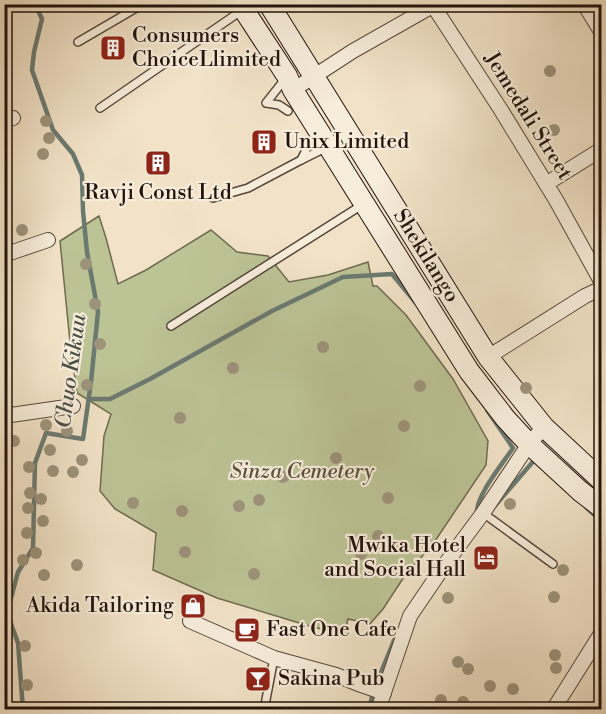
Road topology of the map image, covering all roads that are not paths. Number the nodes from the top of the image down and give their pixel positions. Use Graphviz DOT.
graph roads {
  1 [pos="143,4"];
  2 [pos="269,4"];
  3 [pos="584,4"];
  4 [pos="434,5"];
  5 [pos="242,7"];
  6 [pos="602,33"];
  7 [pos="78,42"];
  8 [pos="313,76"];
  9 [pos="290,83"];
  10 [pos="100,108"];
  11 [pos="288,111"];
  12 [pos="344,126"];
  13 [pos="327,143"];
  14 [pos="307,148"];
  15 [pos="602,149"];
  16 [pos="301,160"];
  17 [pos="546,184"];
  18 [pos="213,198"];
  19 [pos="364,203"];
  20 [pos="48,240"];
  21 [pos="4,255"];
  22 [pos="602,283"];
  23 [pos="602,288"];
  24 [pos="171,326"];
  25 [pos="488,357"];
  26 [pos="72,406"];
  27 [pos="4,416"];
  28 [pos="544,427"];
  29 [pos="529,444"];
  30 [pos="599,474"];
  31 [pos="602,508"];
  32 [pos="483,513"];
  33 [pos="552,564"];
  34 [pos="190,621"];
  35 [pos="602,632"];
  36 [pos="274,658"];
  37 [pos="384,693"];
  38 [pos="264,710"];
  39 [pos="378,710"];
  40 [pos="553,710"];
  1 -- 7 [label="lane"];
  2 -- 8 [label="main road, Shekilango"];
  3 -- 6 [label="street"];
  4 -- 8 [label="street"];
  4 -- 17 [label="street, Jemedali Street"];
  5 -- 9 [label="main road, Shekilango"];
  5 -- 10 [label="lane"];
  8 -- 9 [label="street"];
  8 -- 12 [label="main road, Shekilango"];
  9 -- 11 [label="lane"];
  9 -- 13 [label="main road, Shekilango"];
  12 -- 13 [label="main road"];
  12 -- 25 [label="main road, Shekilango"];
  13 -- 16 [label="lane"];
  13 -- 19 [label="main road, Shekilango"];
  14 -- 16 [label="lane"];
  15 -- 17 [label="street"];
  16 -- 18 [label="lane"];
  17 -- 22 [label="street, Jemedali Street"];
  19 -- 24 [label="lane"];
  19 -- 29 [label="main road, Shekilango"];
  20 -- 21 [label="street"];
  23 -- 25 [label="street"];
  25 -- 28 [label="main road, Shekilango"];
  26 -- 27 [label="street"];
  28 -- 29 [label="street"];
  28 -- 30 [label="main road, Shekilango"];
  29 -- 31 [label="main road, Shekilango"];
  29 -- 32 [label="street"];
  32 -- 33 [label="lane"];
  32 -- 37 [label="street"];
  34 -- 36 [label="street"];
  35 -- 40 [label="street"];
  36 -- 37 [label="street"];
  36 -- 38 [label="lane"];
  37 -- 39 [label="street"];
}
